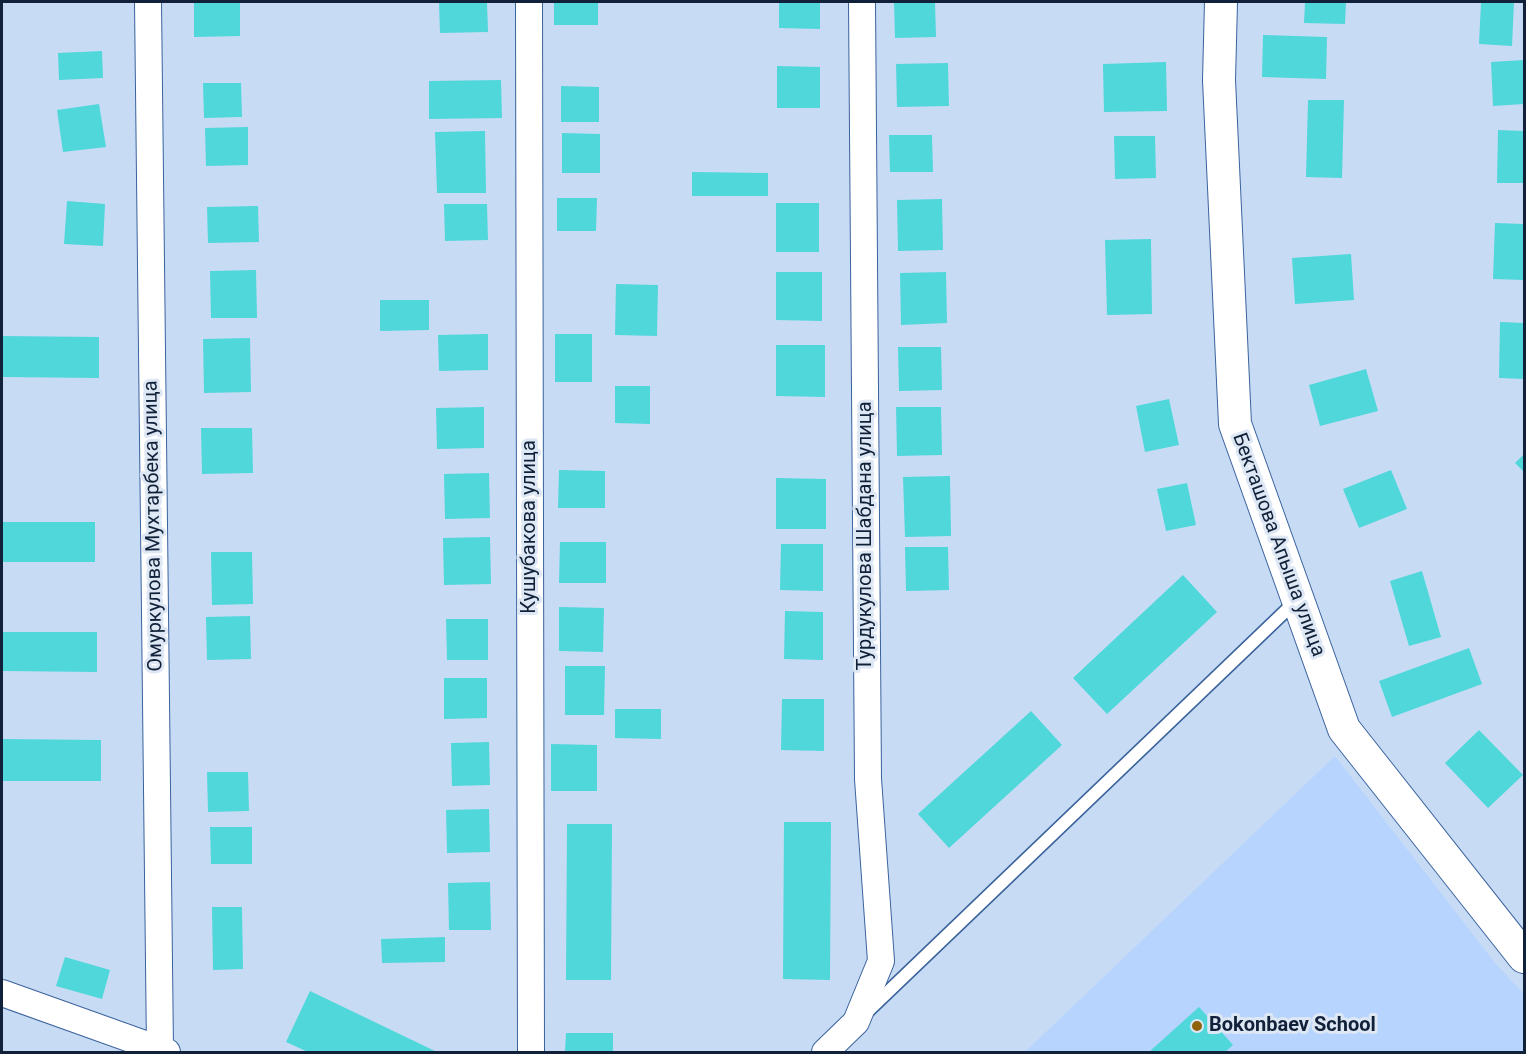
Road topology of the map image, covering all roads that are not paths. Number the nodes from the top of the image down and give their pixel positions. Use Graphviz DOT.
graph roads {
  1 [pos="148,2"];
  2 [pos="530,2"];
  3 [pos="862,2"];
  4 [pos="1221,2"];
  5 [pos="1298,599"];
  6 [pos="1522,954"];
  7 [pos="2,993"];
  8 [pos="856,1022"];
  9 [pos="164,1051"];
  10 [pos="531,1053"];
  11 [pos="825,1053"];
  1 -- 9 [label="street, Омуркулова Мухтарбека улица"];
  2 -- 10 [label="street, Кушубакова улица"];
  3 -- 8 [label="street, Турдукулова Шабдана улица"];
  4 -- 5 [label="street, Бекташова Апыша улица"];
  5 -- 6 [label="street, Бекташова Апыша улица"];
  5 -- 8 [label="lane"];
  7 -- 9 [label="street"];
  8 -- 11 [label="street, Турдукулова Шабдана улица"];
}
